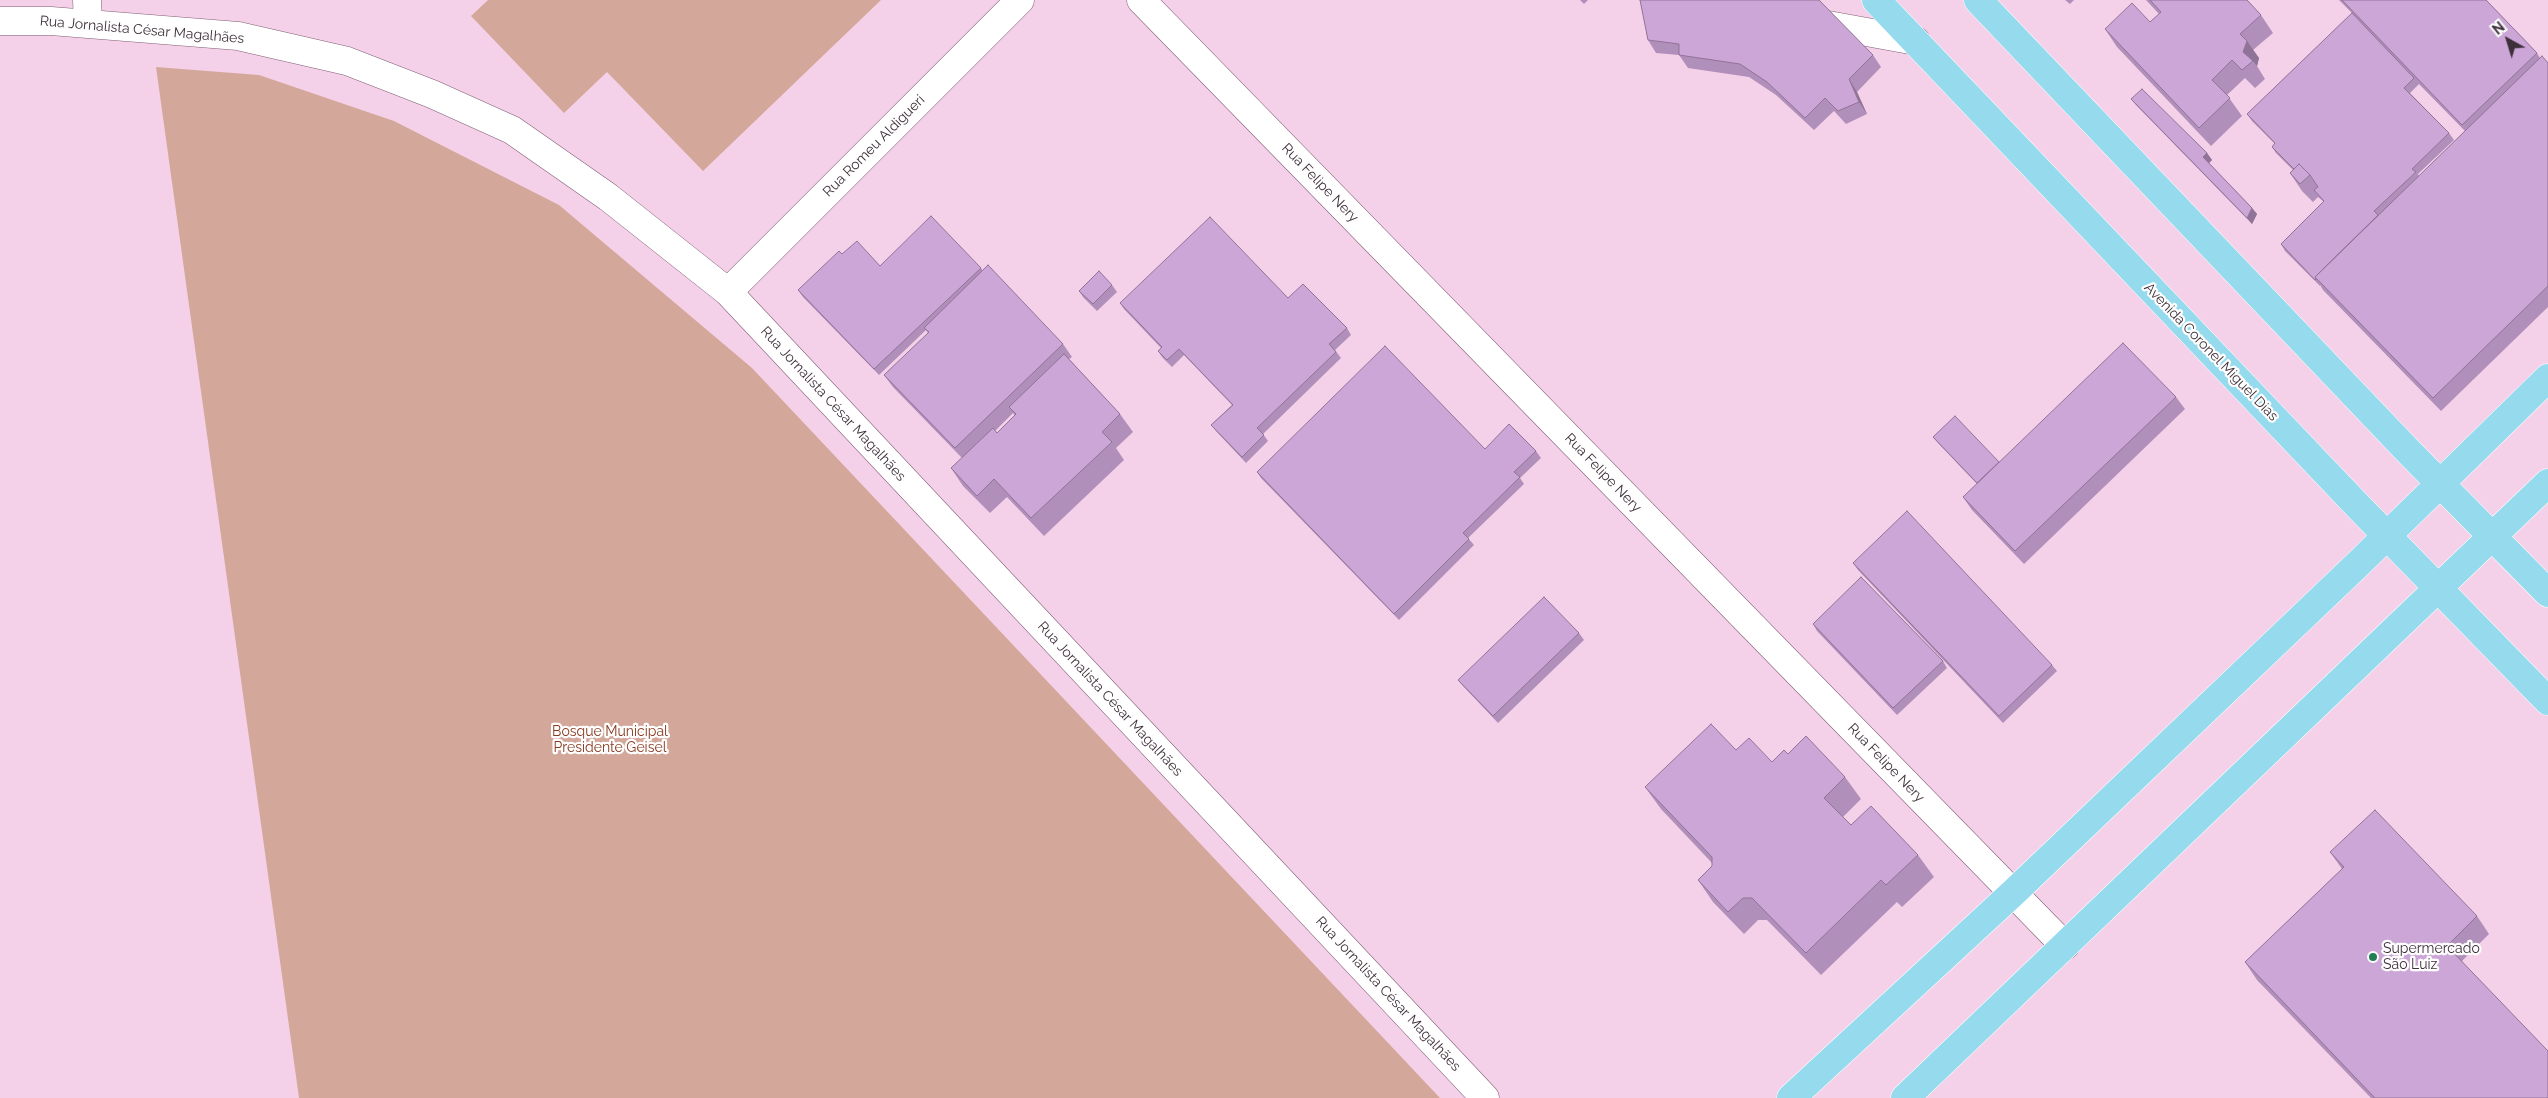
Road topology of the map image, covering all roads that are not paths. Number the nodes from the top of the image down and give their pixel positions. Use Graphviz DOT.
graph roads {
  1 [pos="1020,0"];
  2 [pos="1142,0"];
  3 [pos="1778,0"];
  4 [pos="1876,0"];
  5 [pos="1978,0"];
  6 [pos="88,12"];
  7 [pos="0,20"];
  8 [pos="1916,41"];
  9 [pos="728,292"];
  10 [pos="2548,378"];
  11 [pos="2440,483"];
  12 [pos="2548,483"];
  13 [pos="2387,536"];
  14 [pos="2493,536"];
  15 [pos="2438,588"];
  16 [pos="2548,593"];
  17 [pos="2548,701"];
  18 [pos="2013,893"];
  19 [pos="2064,946"];
  20 [pos="1486,1098"];
  21 [pos="1791,1098"];
  22 [pos="1905,1098"];
  1 -- 9 [label="street, Rua Romeu Aldigueri"];
  2 -- 18 [label="street, Rua Felipe Nery"];
  3 -- 8 [label="street"];
  4 -- 8 [label="main road, Avenida Coronel Miguel Dias"];
  5 -- 11 [label="main road"];
  6 -- 7 [label="street, Rua Jornalista César Magalhães"];
  6 -- 9 [label="street, Rua Jornalista César Magalhães"];
  8 -- 13 [label="main road, Avenida Coronel Miguel Dias"];
  9 -- 20 [label="street, Rua Jornalista César Magalhães"];
  10 -- 11 [label="main road"];
  11 -- 13 [label="main road"];
  11 -- 14 [label="main road"];
  12 -- 14 [label="main road"];
  13 -- 15 [label="main road, Avenida Coronel Miguel Dias"];
  13 -- 18 [label="main road"];
  14 -- 15 [label="main road"];
  14 -- 16 [label="main road"];
  15 -- 17 [label="main road, Avenida Coronel Miguel Dias"];
  15 -- 19 [label="main road"];
  18 -- 19 [label="street, Rua Felipe Nery"];
  18 -- 21 [label="main road"];
  19 -- 22 [label="main road"];
}
